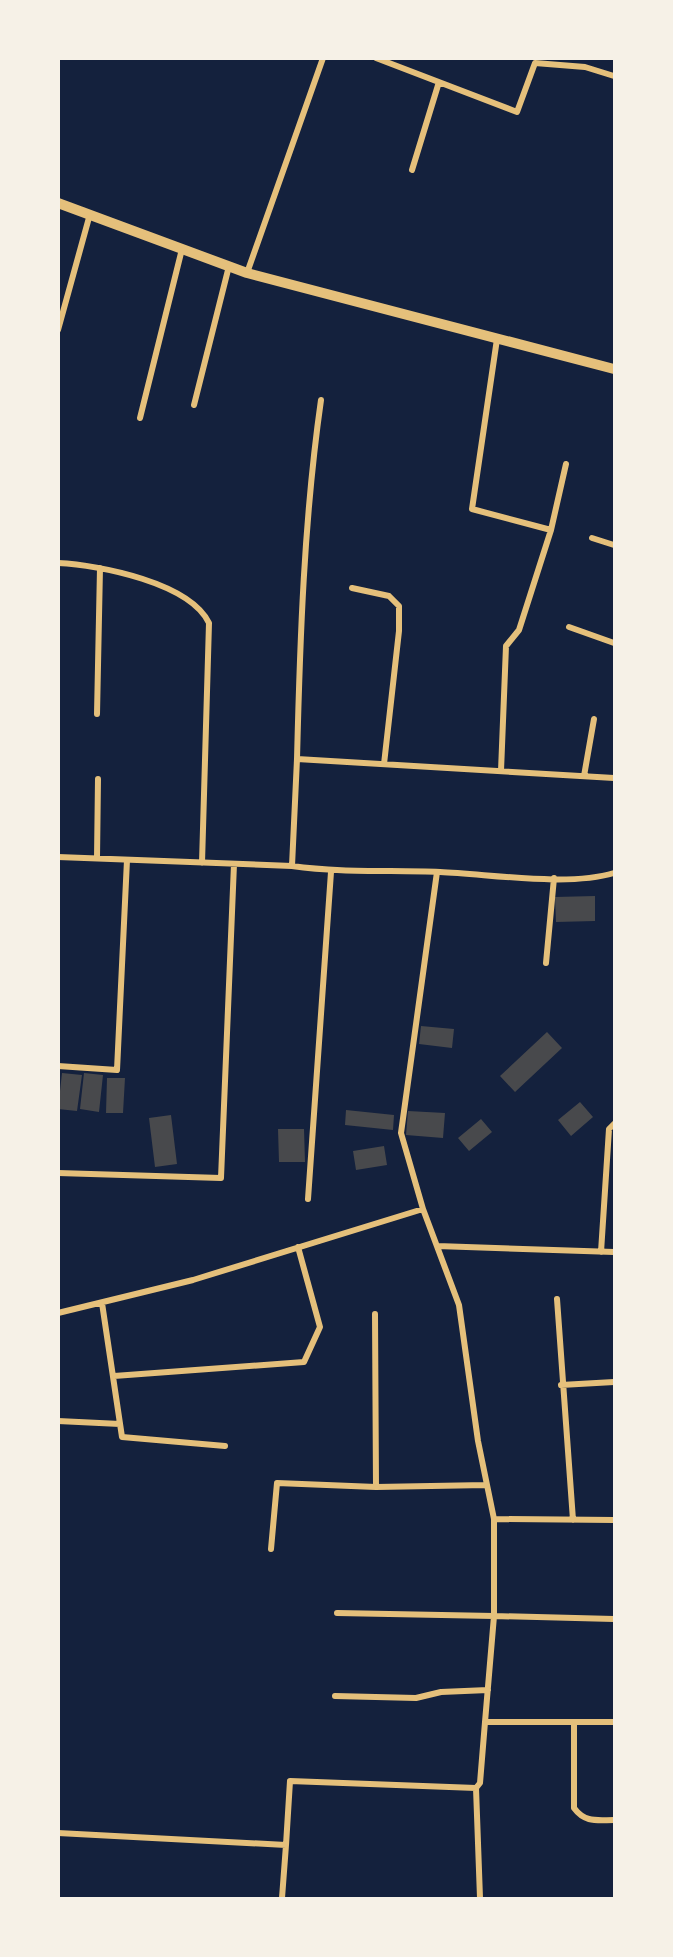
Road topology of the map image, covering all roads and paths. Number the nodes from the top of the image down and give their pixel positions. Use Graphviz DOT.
graph roads {
  1 [pos="323,58"];
  2 [pos="376,58"];
  3 [pos="588,58"];
  4 [pos="585,67"];
  5 [pos="615,76"];
  6 [pos="439,82"];
  7 [pos="412,170"];
  8 [pos="58,202"];
  9 [pos="90,214"];
  10 [pos="183,248"];
  11 [pos="229,266"];
  12 [pos="247,273"];
  13 [pos="58,330"];
  14 [pos="497,339"];
  15 [pos="615,369"];
  16 [pos="321,400"];
  17 [pos="194,405"];
  18 [pos="140,418"];
  19 [pos="566,464"];
  20 [pos="551,530"];
  21 [pos="592,537"];
  22 [pos="615,545"];
  23 [pos="58,563"];
  24 [pos="100,568"];
  25 [pos="352,588"];
  26 [pos="569,627"];
  27 [pos="615,643"];
  28 [pos="97,714"];
  29 [pos="594,719"];
  30 [pos="297,759"];
  31 [pos="384,764"];
  32 [pos="501,771"];
  33 [pos="584,776"];
  34 [pos="615,778"];
  35 [pos="98,779"];
  36 [pos="58,857"];
  37 [pos="98,858"];
  38 [pos="127,860"];
  39 [pos="202,862"];
  40 [pos="234,864"];
  41 [pos="292,866"];
  42 [pos="331,872"];
  43 [pos="437,872"];
  44 [pos="615,873"];
  45 [pos="554,878"];
  46 [pos="546,963"];
  47 [pos="58,1066"];
  48 [pos="615,1124"];
  49 [pos="58,1173"];
  50 [pos="308,1199"];
  51 [pos="423,1209"];
  52 [pos="437,1246"];
  53 [pos="298,1247"];
  54 [pos="601,1252"];
  55 [pos="615,1252"];
  56 [pos="557,1299"];
  57 [pos="102,1302"];
  58 [pos="58,1313"];
  59 [pos="375,1314"];
  60 [pos="114,1376"];
  61 [pos="615,1382"];
  62 [pos="561,1386"];
  63 [pos="58,1420"];
  64 [pos="120,1424"];
  65 [pos="225,1446"];
  66 [pos="486,1485"];
  67 [pos="376,1487"];
  68 [pos="494,1519"];
  69 [pos="573,1520"];
  70 [pos="615,1520"];
  71 [pos="271,1549"];
  72 [pos="337,1613"];
  73 [pos="494,1616"];
  74 [pos="615,1619"];
  75 [pos="488,1690"];
  76 [pos="335,1696"];
  77 [pos="485,1722"];
  78 [pos="574,1722"];
  79 [pos="615,1722"];
  80 [pos="476,1788"];
  81 [pos="615,1820"];
  82 [pos="58,1833"];
  83 [pos="286,1845"];
  84 [pos="282,1899"];
  85 [pos="480,1899"];
  1 -- 12 [label="street"];
  2 -- 6 [label="street"];
  3 -- 4 [label="street"];
  4 -- 5 [label="street"];
  4 -- 6 [label="street"];
  6 -- 7 [label="street"];
  8 -- 9 [label="street"];
  9 -- 10 [label="street"];
  9 -- 13 [label="street"];
  10 -- 11 [label="street"];
  10 -- 18 [label="street"];
  11 -- 12 [label="street"];
  11 -- 17 [label="street"];
  12 -- 14 [label="street"];
  14 -- 15 [label="street"];
  14 -- 20 [label="street"];
  16 -- 30 [label="street"];
  19 -- 20 [label="street"];
  20 -- 32 [label="street"];
  21 -- 22 [label="street"];
  23 -- 24 [label="street"];
  24 -- 28 [label="street"];
  24 -- 39 [label="street"];
  25 -- 31 [label="street"];
  26 -- 27 [label="street"];
  29 -- 33 [label="street"];
  30 -- 31 [label="street"];
  30 -- 41 [label="street"];
  31 -- 32 [label="street"];
  32 -- 33 [label="street"];
  33 -- 34 [label="street"];
  35 -- 37 [label="street"];
  36 -- 37 [label="street"];
  37 -- 38 [label="street"];
  38 -- 39 [label="street"];
  38 -- 47 [label="street"];
  39 -- 40 [label="street"];
  40 -- 41 [label="street"];
  40 -- 49 [label="street"];
  41 -- 42 [label="street"];
  42 -- 43 [label="street"];
  42 -- 50 [label="street"];
  43 -- 45 [label="street"];
  43 -- 51 [label="street"];
  44 -- 45 [label="street"];
  45 -- 46 [label="street"];
  48 -- 54 [label="street"];
  51 -- 52 [label="street"];
  51 -- 53 [label="street"];
  52 -- 54 [label="street"];
  52 -- 66 [label="street"];
  53 -- 57 [label="street"];
  53 -- 60 [label="street"];
  54 -- 55 [label="street"];
  56 -- 62 [label="street"];
  57 -- 58 [label="street"];
  57 -- 60 [label="street"];
  59 -- 67 [label="street"];
  60 -- 64 [label="street"];
  61 -- 62 [label="street"];
  62 -- 69 [label="street"];
  63 -- 64 [label="street"];
  64 -- 65 [label="street"];
  66 -- 67 [label="street"];
  66 -- 68 [label="street"];
  67 -- 71 [label="street"];
  68 -- 69 [label="street"];
  68 -- 73 [label="street"];
  69 -- 70 [label="street"];
  72 -- 73 [label="street"];
  73 -- 74 [label="street"];
  73 -- 75 [label="street"];
  75 -- 76 [label="street"];
  75 -- 77 [label="street"];
  77 -- 78 [label="street"];
  77 -- 80 [label="street"];
  78 -- 79 [label="street"];
  78 -- 81 [label="street"];
  80 -- 83 [label="street"];
  80 -- 85 [label="street"];
  82 -- 83 [label="street"];
  83 -- 84 [label="street"];
}
